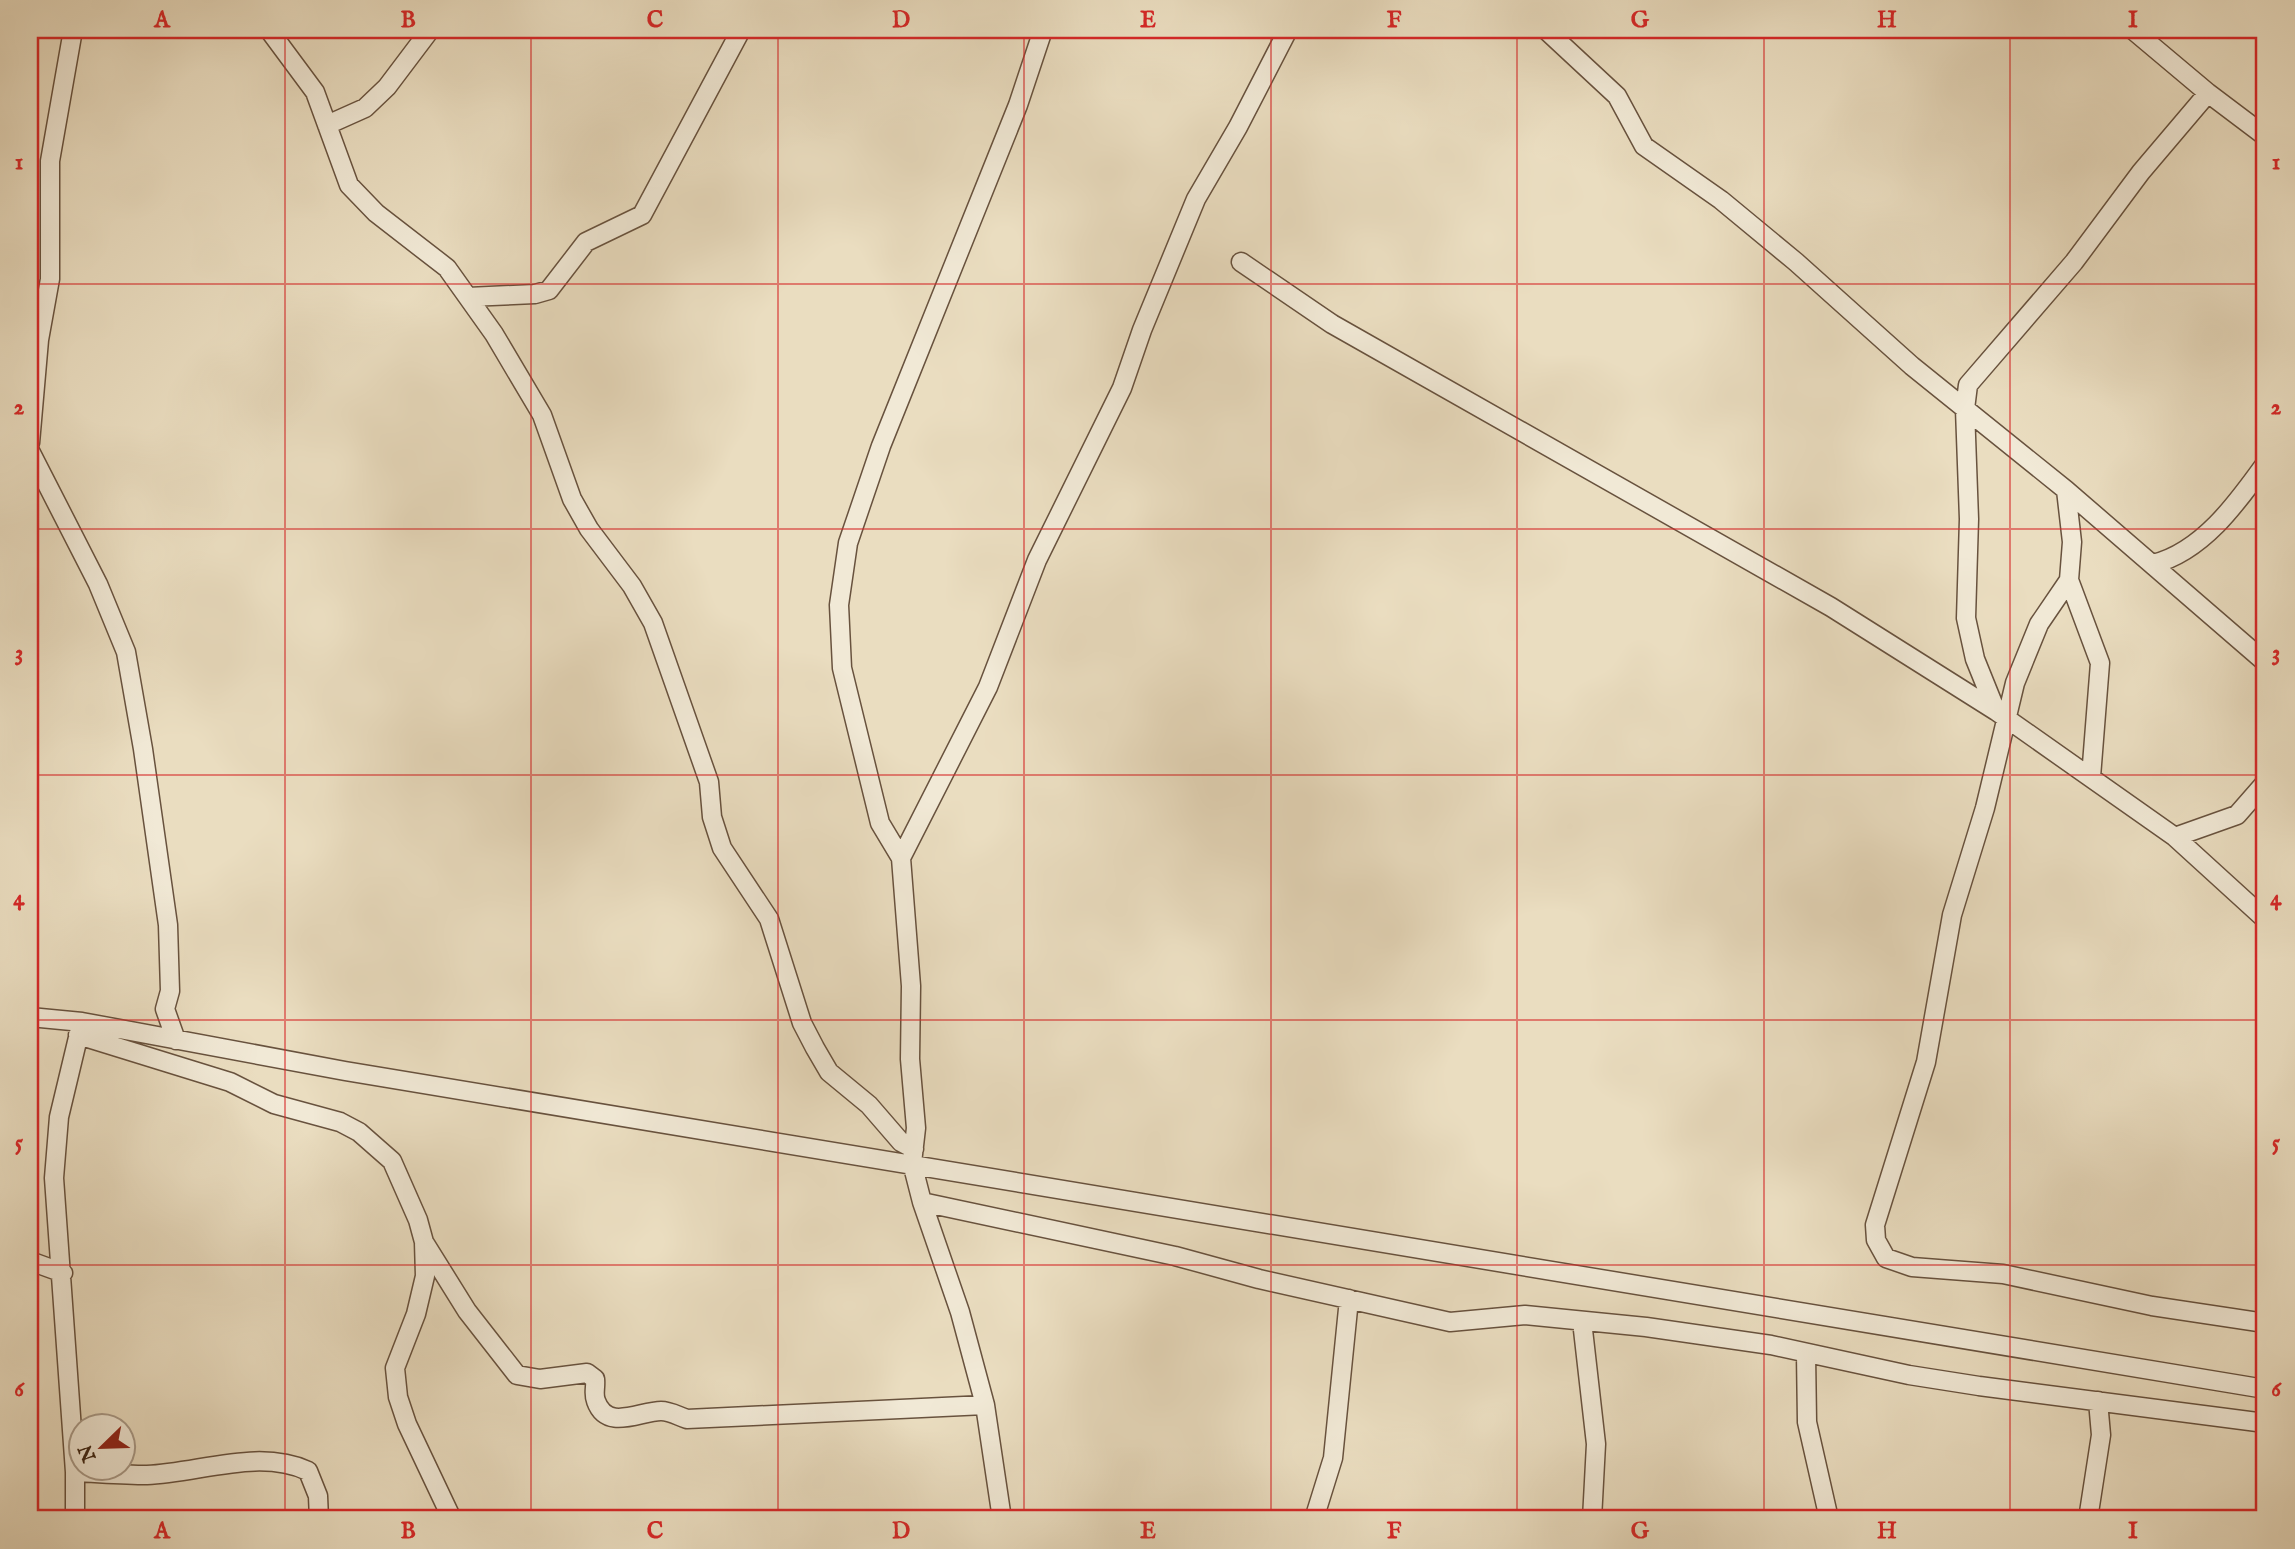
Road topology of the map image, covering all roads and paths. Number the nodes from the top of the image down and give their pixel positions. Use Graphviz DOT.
graph roads {
  1 [pos="73,30"];
  2 [pos="269,30"];
  3 [pos="430,30"];
  4 [pos="741,30"];
  5 [pos="1043,30"];
  6 [pos="1288,30"];
  7 [pos="1546,30"];
  8 [pos="1568,30"];
  9 [pos="2133,30"];
  10 [pos="1565,48"];
  11 [pos="2208,93"];
  12 [pos="327,125"];
  13 [pos="2265,136"];
  14 [pos="1241,262"];
  15 [pos="468,297"];
  16 [pos="1965,409"];
  17 [pos="30,443"];
  18 [pos="30,451"];
  19 [pos="2265,464"];
  20 [pos="2066,490"];
  21 [pos="2154,564"];
  22 [pos="2069,580"];
  23 [pos="2265,662"];
  24 [pos="2002,715"];
  25 [pos="2091,777"];
  26 [pos="2265,783"];
  27 [pos="2175,837"];
  28 [pos="901,858"];
  29 [pos="2265,919"];
  30 [pos="30,1017"];
  31 [pos="80,1029"];
  32 [pos="176,1040"];
  33 [pos="913,1156"];
  34 [pos="922,1202"];
  35 [pos="425,1242"];
  36 [pos="30,1261"];
  37 [pos="63,1273"];
  38 [pos="1349,1299"];
  39 [pos="1582,1321"];
  40 [pos="2265,1323"];
  41 [pos="1806,1354"];
  42 [pos="2265,1389"];
  43 [pos="2098,1401"];
  44 [pos="985,1405"];
  45 [pos="71,1412"];
  46 [pos="2265,1423"];
  47 [pos="136,1475"];
  48 [pos="75,1482"];
  49 [pos="75,1519"];
  50 [pos="319,1519"];
  51 [pos="452,1519"];
  52 [pos="1002,1519"];
  53 [pos="1314,1519"];
  54 [pos="1592,1519"];
  55 [pos="1829,1519"];
  56 [pos="2088,1519"];
  1 -- 17 [label="street"];
  2 -- 12 [label="street"];
  3 -- 12 [label="street"];
  4 -- 15 [label="street"];
  5 -- 28 [label="street"];
  6 -- 28 [label="street"];
  7 -- 10 [label="street"];
  8 -- 10 [label="street"];
  9 -- 11 [label="street"];
  10 -- 16 [label="street"];
  11 -- 13 [label="street"];
  11 -- 16 [label="street"];
  12 -- 15 [label="street"];
  14 -- 24 [label="street"];
  15 -- 33 [label="street"];
  16 -- 20 [label="street"];
  16 -- 24 [label="street"];
  18 -- 32 [label="street"];
  19 -- 21 [label="street"];
  20 -- 21 [label="street"];
  20 -- 22 [label="street"];
  21 -- 23 [label="street"];
  22 -- 24 [label="street"];
  22 -- 25 [label="street"];
  24 -- 25 [label="street"];
  24 -- 40 [label="street"];
  25 -- 27 [label="street"];
  26 -- 27 [label="street"];
  27 -- 29 [label="street"];
  28 -- 33 [label="street"];
  30 -- 31 [label="street"];
  31 -- 32 [label="street"];
  31 -- 35 [label="street"];
  31 -- 37 [label="street"];
  32 -- 33 [label="street"];
  33 -- 34 [label="street"];
  33 -- 42 [label="street"];
  34 -- 38 [label="street"];
  34 -- 44 [label="street"];
  35 -- 44 [label="street"];
  35 -- 51 [label="street"];
  36 -- 37 [label="street"];
  37 -- 45 [label="street"];
  38 -- 39 [label="street"];
  38 -- 53 [label="street"];
  39 -- 41 [label="street"];
  39 -- 54 [label="street"];
  41 -- 43 [label="street"];
  41 -- 55 [label="street"];
  43 -- 46 [label="street"];
  43 -- 56 [label="street"];
  44 -- 52 [label="street"];
  47 -- 50 [label="street"];
  48 -- 49 [label="street"];
}
